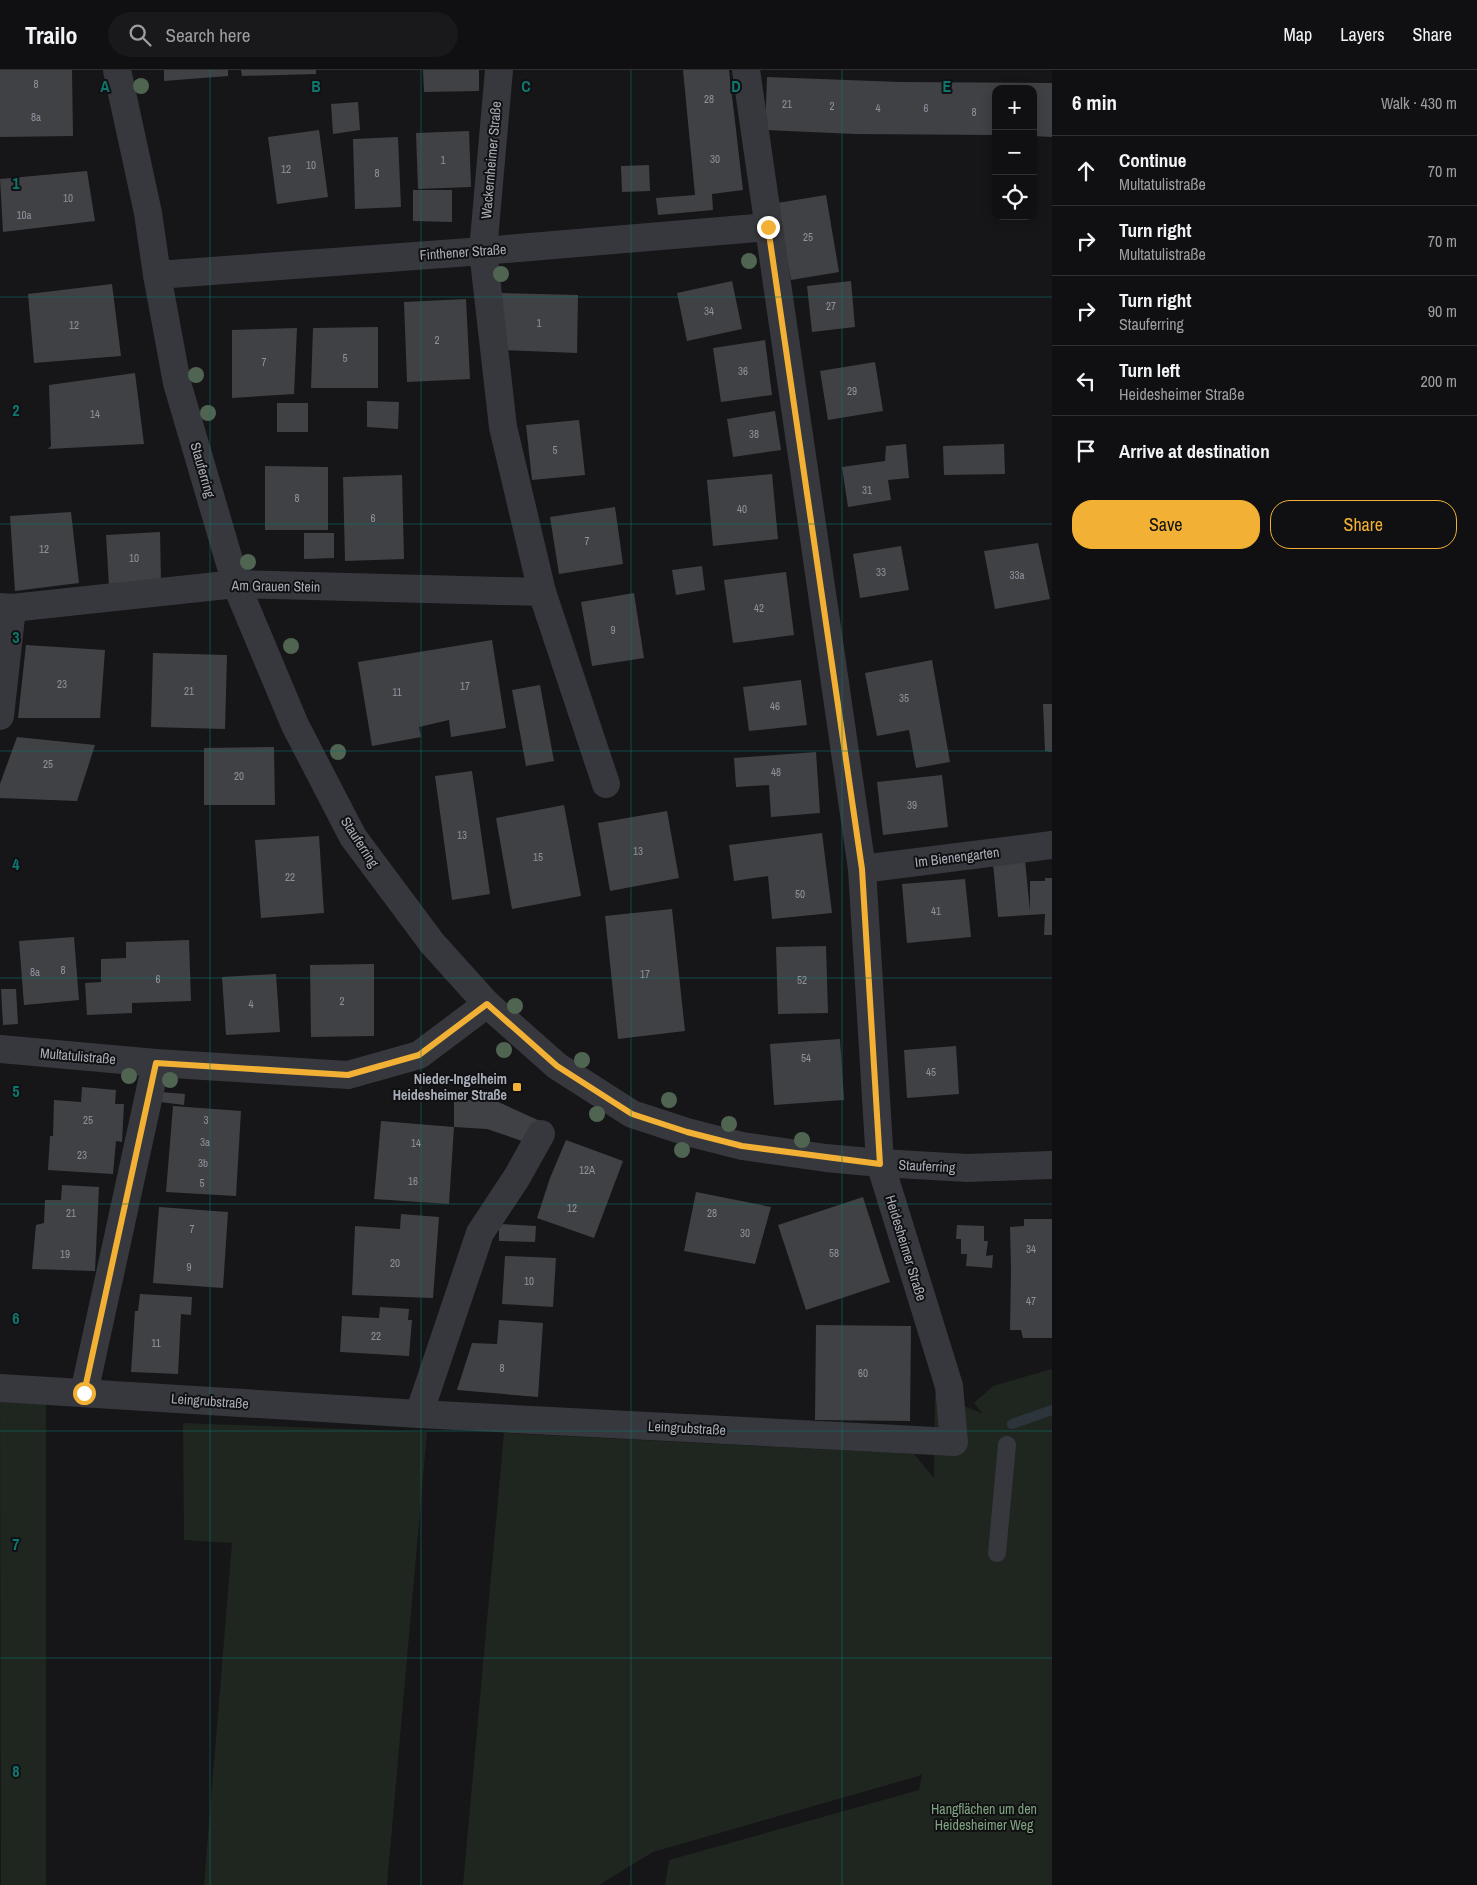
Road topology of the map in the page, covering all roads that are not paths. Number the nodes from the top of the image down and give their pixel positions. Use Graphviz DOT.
graph roads {
  1 [pos="116,70"];
  2 [pos="498,70"];
  3 [pos="746,70"];
  4 [pos="768,227"];
  5 [pos="483,251"];
  6 [pos="157,275"];
  7 [pos="236,584"];
  8 [pos="542,592"];
  9 [pos="6,608"];
  10 [pos="0,716"];
  11 [pos="606,784"];
  12 [pos="1052,845"];
  13 [pos="862,869"];
  14 [pos="487,1004"];
  15 [pos="0,1049"];
  16 [pos="156,1063"];
  17 [pos="541,1134"];
  18 [pos="880,1164"];
  19 [pos="1052,1165"];
  20 [pos="0,1388"];
  21 [pos="84,1393"];
  22 [pos="419,1414"];
  23 [pos="954,1442"];
  24 [pos="1007,1445"];
  25 [pos="996,1553"];
  1 -- 6 [label="street, Stauferring"];
  2 -- 5 [label="street, Wackernheimer Straße"];
  3 -- 4 [label="street, Heidesheimer Straße"];
  4 -- 5 [label="street, Finthener Straße"];
  4 -- 13 [label="street, Heidesheimer Straße"];
  5 -- 6 [label="street, Finthener Straße"];
  5 -- 8 [label="street"];
  6 -- 7 [label="street, Stauferring"];
  7 -- 8 [label="street, Am Grauen Stein"];
  7 -- 9 [label="street, Am Grauen Stein"];
  7 -- 14 [label="street, Stauferring"];
  8 -- 11 [label="street"];
  9 -- 10 [label="street, Am Grauen Stein"];
  12 -- 13 [label="street, Im Bienengarten"];
  13 -- 18 [label="street, Heidesheimer Straße"];
  14 -- 16 [label="street, Multatulistraße"];
  14 -- 18 [label="street, Stauferring"];
  15 -- 16 [label="street, Multatulistraße"];
  16 -- 21 [label="street"];
  17 -- 22 [label="street"];
  18 -- 19 [label="street, Stauferring"];
  18 -- 23 [label="street, Heidesheimer Straße"];
  20 -- 21 [label="street, Leingrubstraße"];
  21 -- 22 [label="street, Leingrubstraße"];
  22 -- 23 [label="street, Leingrubstraße"];
  24 -- 25 [label="lane"];
}
